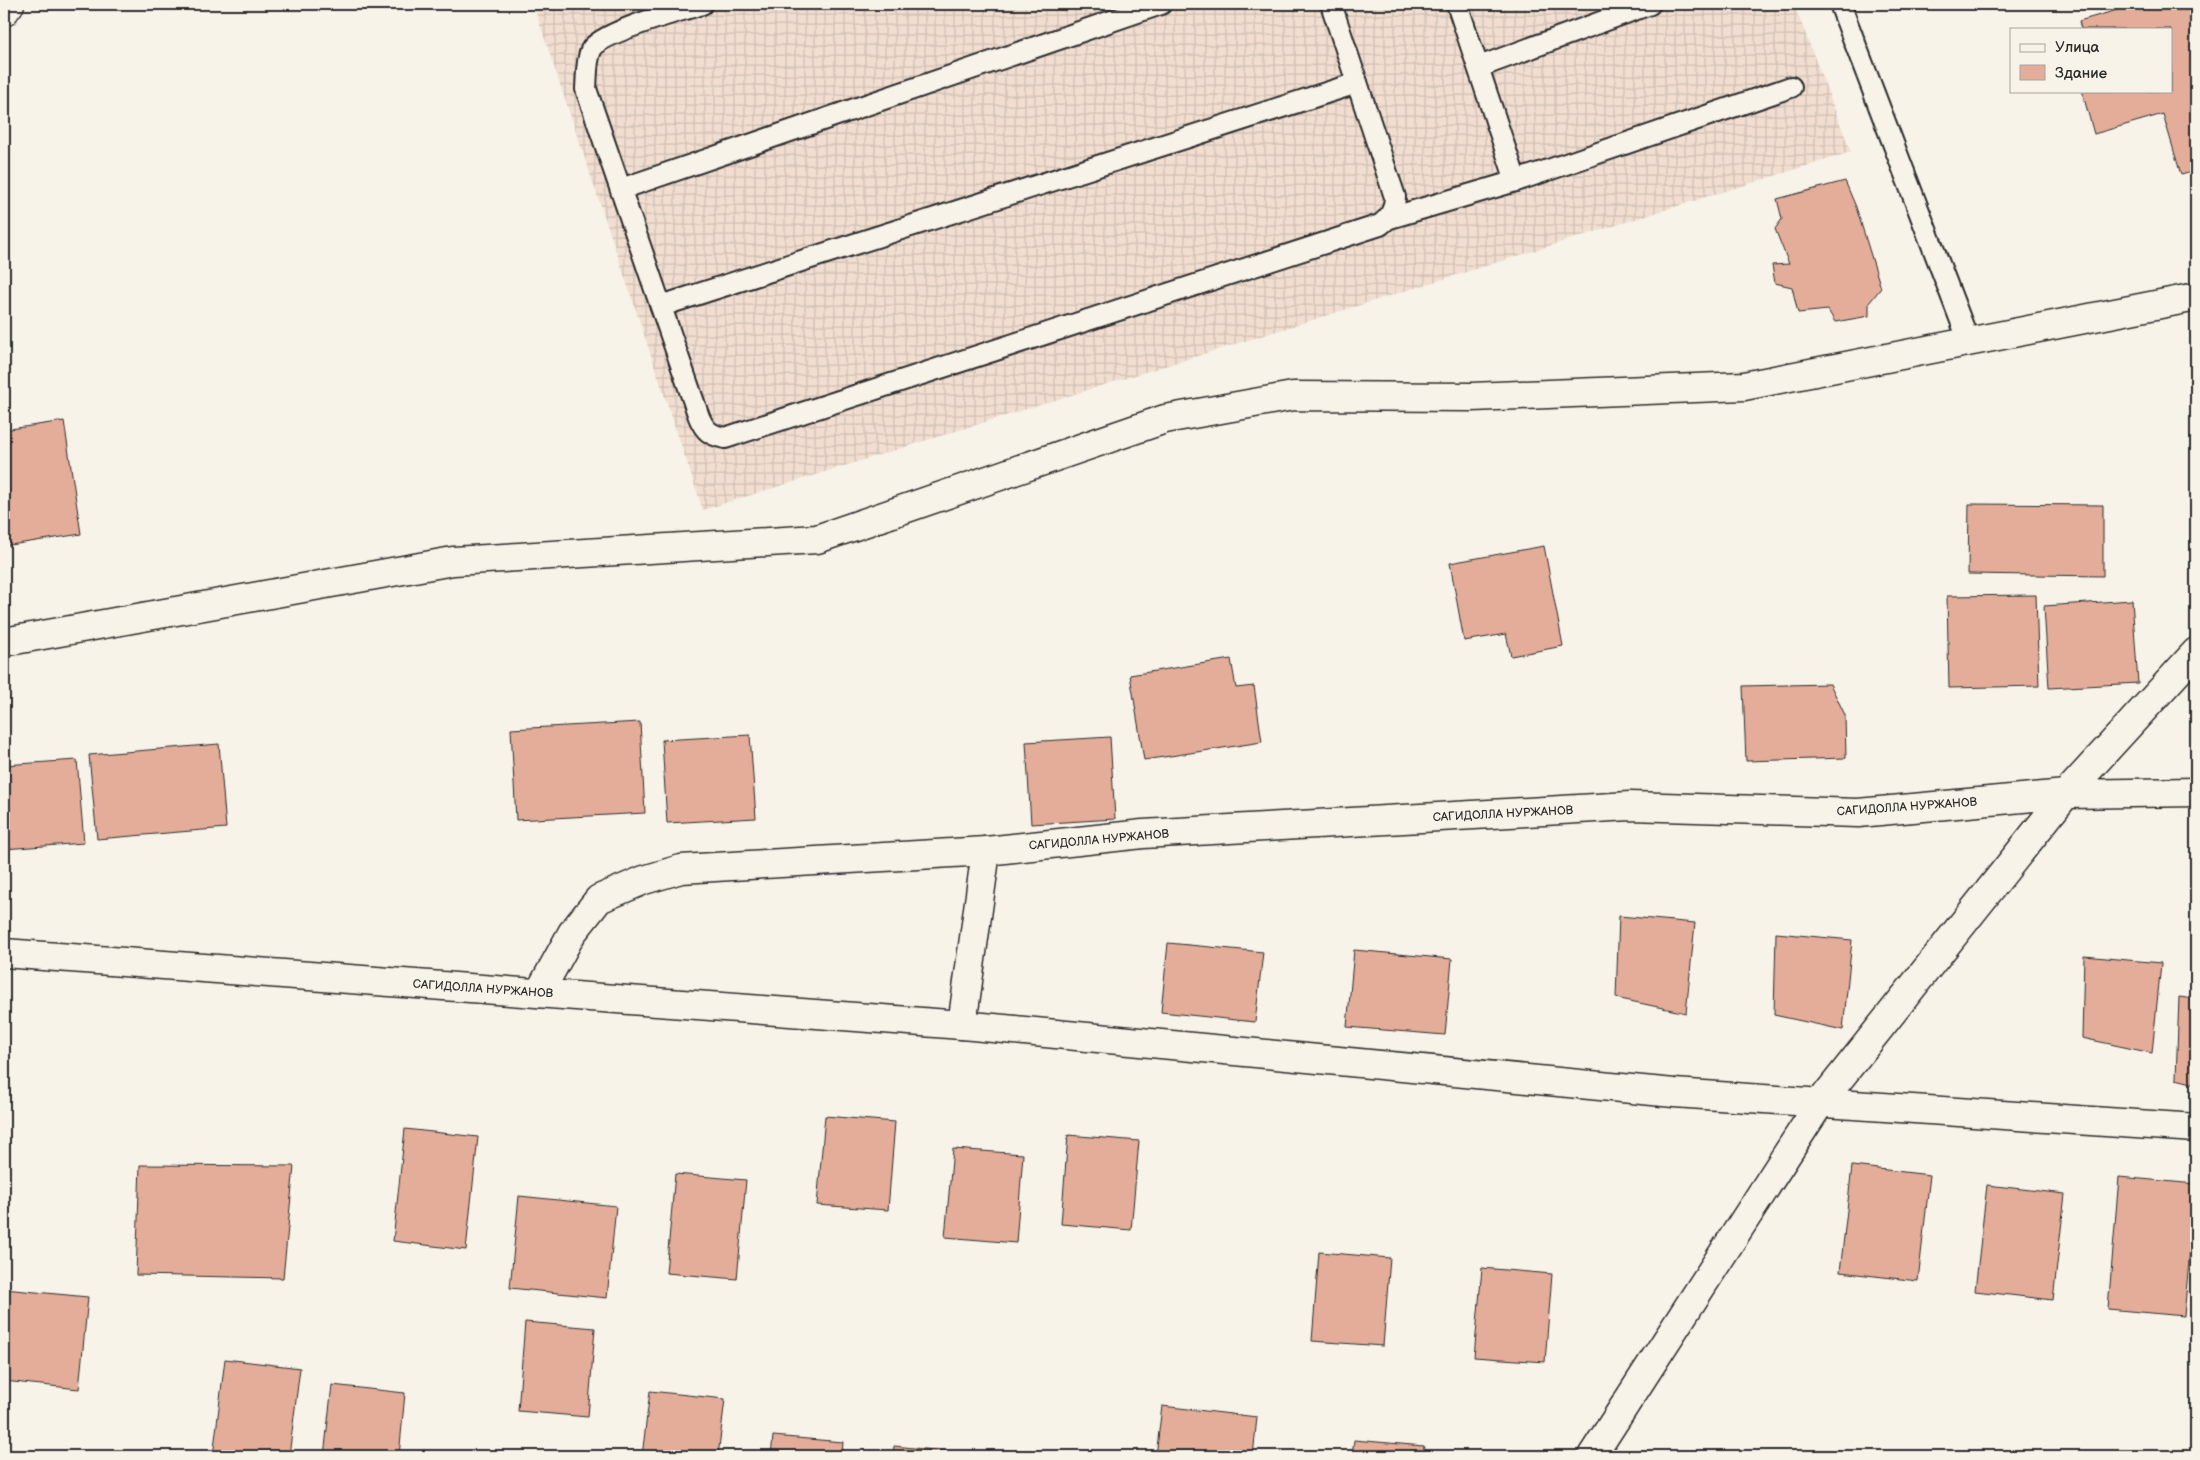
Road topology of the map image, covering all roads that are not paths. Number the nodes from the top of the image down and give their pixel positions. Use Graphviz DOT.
graph roads {
  1 [pos="10,4"];
  2 [pos="702,4"];
  3 [pos="1161,4"];
  4 [pos="1331,4"];
  5 [pos="1458,4"];
  6 [pos="1650,4"];
  7 [pos="1840,4"];
  8 [pos="4,12"];
  9 [pos="1478,67"];
  10 [pos="1357,83"];
  11 [pos="1791,87"];
  12 [pos="1516,181"];
  13 [pos="621,189"];
  14 [pos="1390,218"];
  15 [pos="2196,297"];
  16 [pos="661,306"];
  17 [pos="1968,342"];
  18 [pos="4,642"];
  19 [pos="2196,652"];
  20 [pos="2196,792"];
  21 [pos="2066,794"];
  22 [pos="986,851"];
  23 [pos="4,954"];
  24 [pos="539,993"];
  25 [pos="962,1025"];
  26 [pos="1820,1103"];
  27 [pos="2196,1128"];
  28 [pos="1592,1456"];
  1 -- 8 [label="street"];
  2 -- 13 [label="lane"];
  3 -- 13 [label="lane"];
  4 -- 10 [label="lane"];
  5 -- 9 [label="lane"];
  6 -- 9 [label="lane"];
  7 -- 17 [label="lane"];
  9 -- 12 [label="lane"];
  10 -- 14 [label="lane"];
  10 -- 16 [label="lane"];
  11 -- 12 [label="lane"];
  12 -- 14 [label="lane"];
  13 -- 16 [label="lane"];
  14 -- 16 [label="lane"];
  15 -- 17 [label="street"];
  17 -- 18 [label="street"];
  19 -- 21 [label="street"];
  20 -- 21 [label="street, САГИДОЛЛА НУРЖАНОВ"];
  21 -- 22 [label="street, САГИДОЛЛА НУРЖАНОВ"];
  21 -- 26 [label="street"];
  22 -- 24 [label="street, САГИДОЛЛА НУРЖАНОВ"];
  22 -- 25 [label="street"];
  23 -- 24 [label="street, САГИДОЛЛА НУРЖАНОВ"];
  24 -- 25 [label="street, САГИДОЛЛА НУРЖАНОВ"];
  25 -- 26 [label="street, САГИДОЛЛА НУРЖАНОВ"];
  26 -- 27 [label="street, САГИДОЛЛА НУРЖАНОВ"];
  26 -- 28 [label="street"];
}
